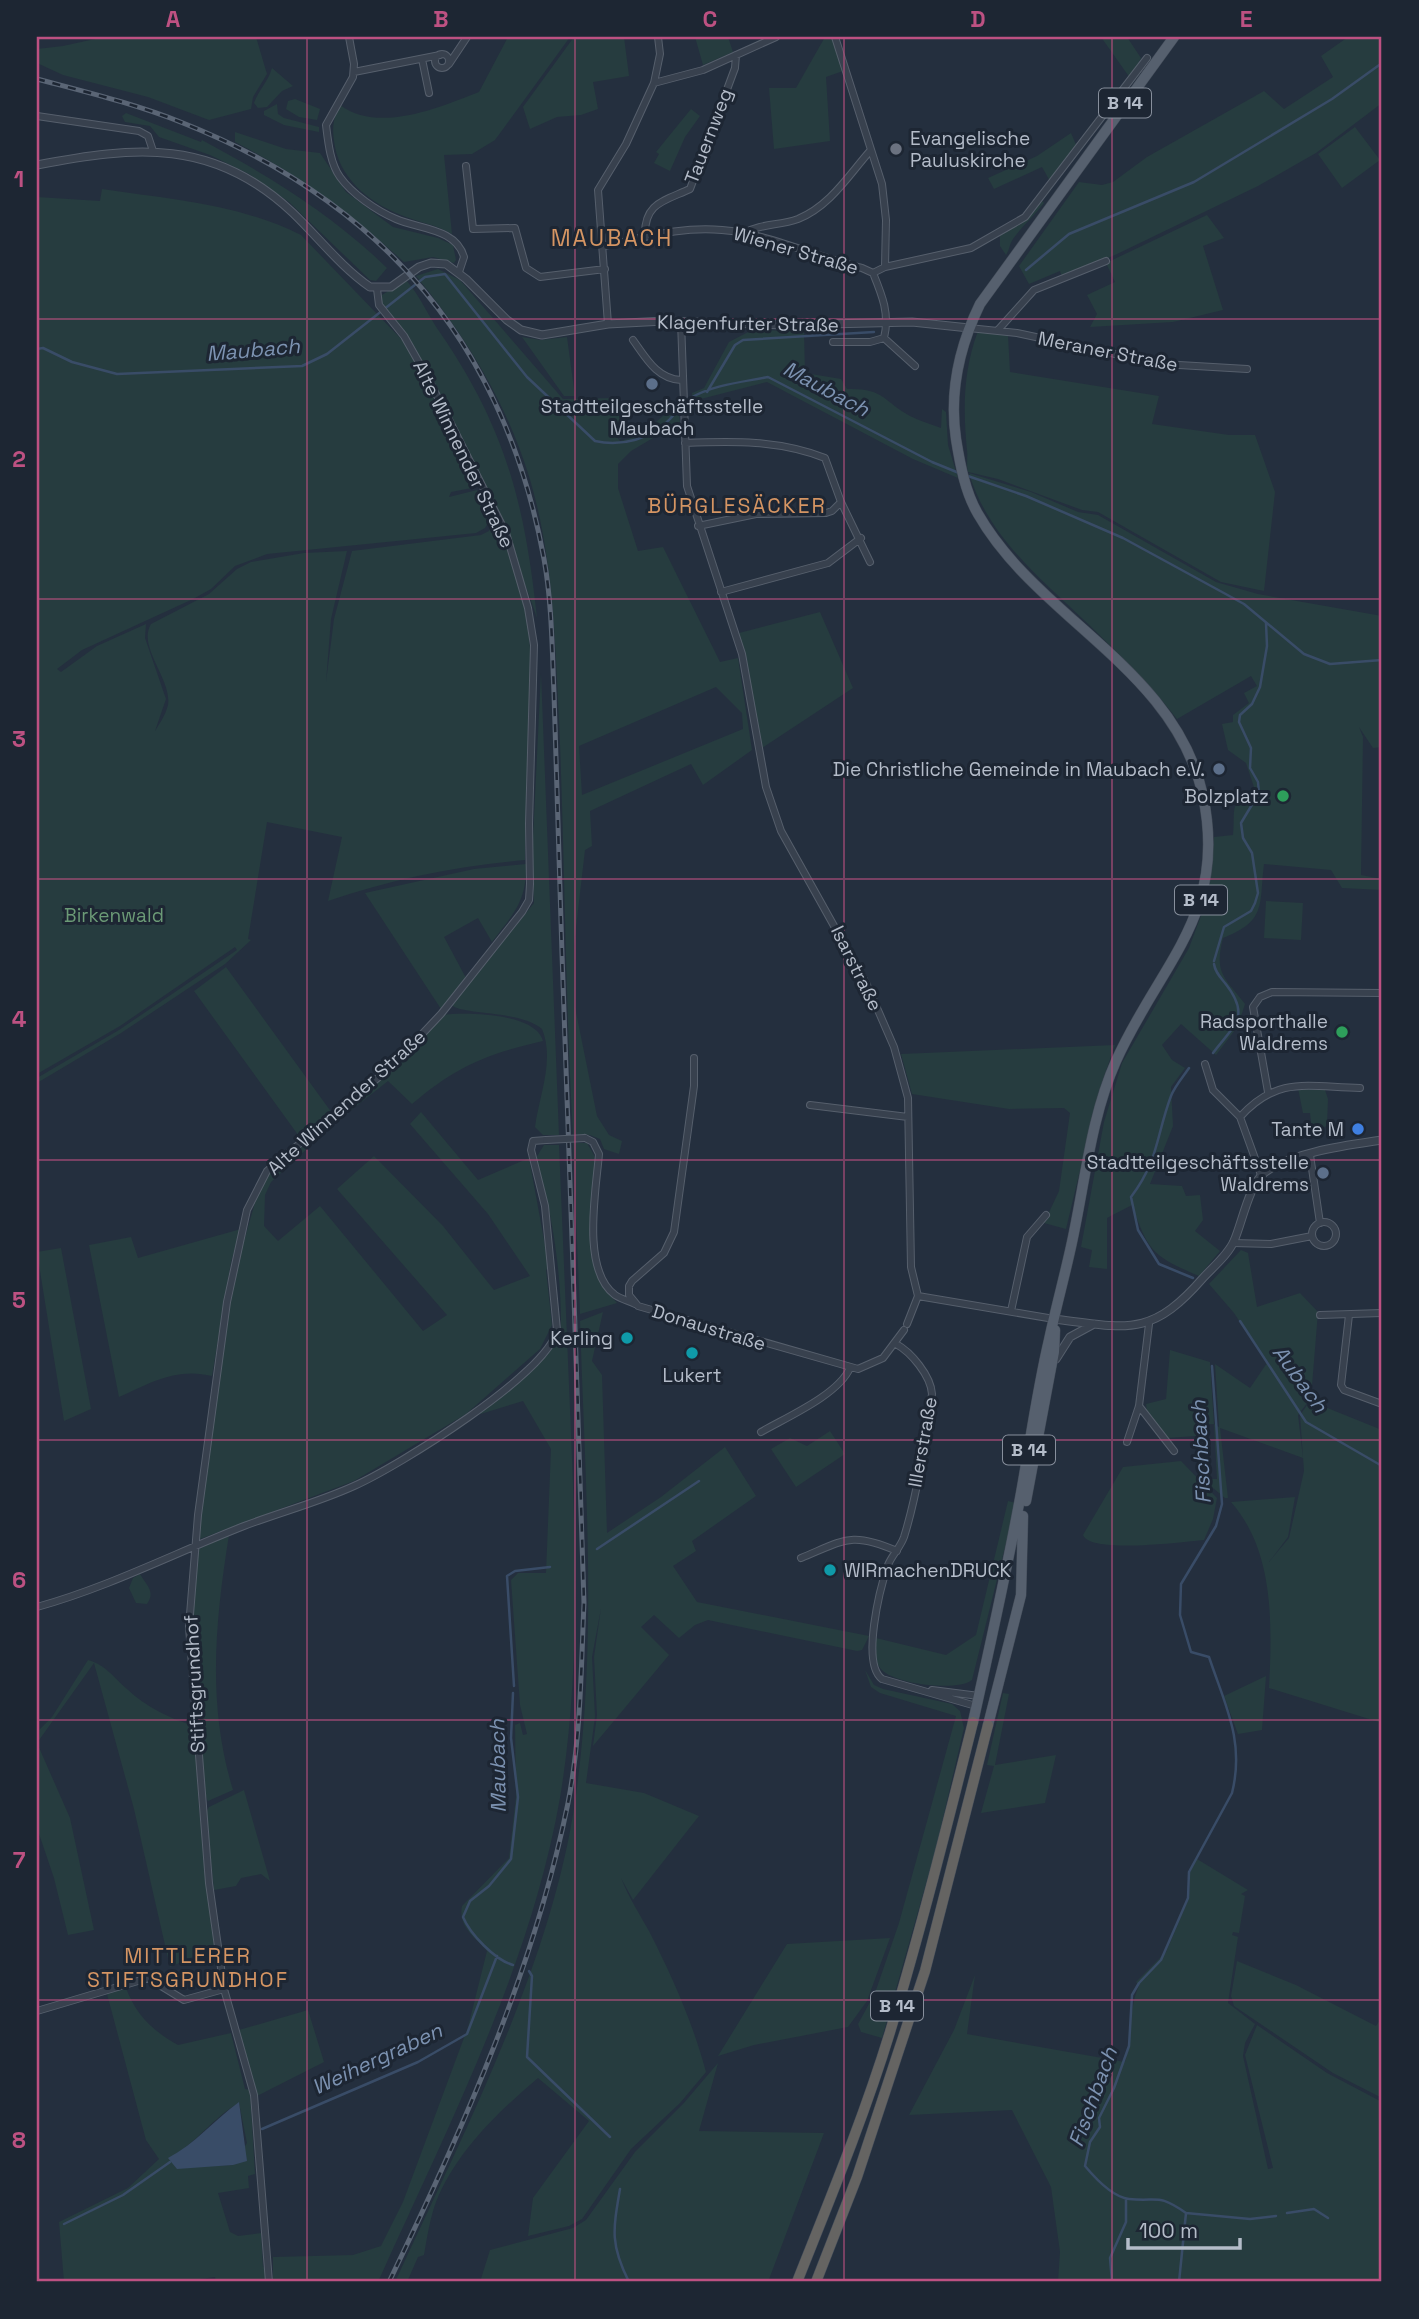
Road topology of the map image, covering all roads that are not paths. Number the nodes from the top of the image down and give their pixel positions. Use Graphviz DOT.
graph roads {
  1 [pos="349,37"];
  2 [pos="467,37"];
  3 [pos="658,37"];
  4 [pos="776,37"];
  5 [pos="835,37"];
  6 [pos="1174,37"];
  7 [pos="736,55"];
  8 [pos="1147,58"];
  9 [pos="422,59"];
  10 [pos="354,72"];
  11 [pos="654,83"];
  12 [pos="429,93"];
  13 [pos="37,116"];
  14 [pos="153,150"];
  15 [pos="870,151"];
  16 [pos="37,165"];
  17 [pos="466,166"];
  18 [pos="744,233"];
  19 [pos="645,236"];
  20 [pos="604,246"];
  21 [pos="1106,261"];
  22 [pos="885,267"];
  23 [pos="605,269"];
  24 [pos="459,272"];
  25 [pos="873,273"];
  26 [pos="377,289"];
  27 [pos="681,321"];
  28 [pos="888,321"];
  29 [pos="608,324"];
  30 [pos="969,328"];
  31 [pos="998,330"];
  32 [pos="884,338"];
  33 [pos="634,340"];
  34 [pos="833,342"];
  35 [pos="915,366"];
  36 [pos="1247,369"];
  37 [pos="681,380"];
  38 [pos="685,443"];
  39 [pos="841,502"];
  40 [pos="698,526"];
  41 [pos="861,538"];
  42 [pos="870,562"];
  43 [pos="721,592"];
  44 [pos="1382,993"];
  45 [pos="694,1058"];
  46 [pos="1205,1064"];
  47 [pos="1360,1088"];
  48 [pos="1268,1091"];
  49 [pos="810,1105"];
  50 [pos="908,1117"];
  51 [pos="1240,1117"];
  52 [pos="1382,1140"];
  53 [pos="1310,1155"];
  54 [pos="1261,1175"];
  55 [pos="1046,1215"];
  56 [pos="1320,1223"];
  57 [pos="1312,1236"];
  58 [pos="1233,1243"];
  59 [pos="918,1296"];
  60 [pos="638,1306"];
  61 [pos="1011,1311"];
  62 [pos="1382,1313"];
  63 [pos="1321,1315"];
  64 [pos="1349,1315"];
  65 [pos="1054,1319"];
  66 [pos="1094,1324"];
  67 [pos="1149,1324"];
  68 [pos="896,1344"];
  69 [pos="850,1368"];
  70 [pos="1046,1394"];
  71 [pos="1382,1404"];
  72 [pos="1139,1406"];
  73 [pos="761,1432"];
  74 [pos="1127,1442"];
  75 [pos="1174,1451"];
  76 [pos="195,1547"];
  77 [pos="897,1551"];
  78 [pos="801,1558"];
  79 [pos="37,1607"];
  80 [pos="978,1701"];
  81 [pos="993,1704"];
  82 [pos="973,1722"];
  83 [pos="988,1725"];
  84 [pos="224,1989"];
  85 [pos="37,2011"];
  86 [pos="269,2282"];
  87 [pos="797,2282"];
  88 [pos="816,2282"];
  1 -- 10 [label="street"];
  2 -- 9 [label="street"];
  3 -- 11 [label="street"];
  4 -- 7 [label="street"];
  5 -- 15 [label="street"];
  6 -- 30 [label="main road, B 14"];
  7 -- 11 [label="street"];
  7 -- 19 [label="street, Tauernweg"];
  8 -- 22 [label="street"];
  9 -- 10 [label="street"];
  9 -- 12 [label="street"];
  10 -- 24 [label="street"];
  11 -- 20 [label="street"];
  13 -- 14 [label="street"];
  14 -- 16 [label="street"];
  14 -- 26 [label="street"];
  15 -- 18 [label="street"];
  15 -- 22 [label="street"];
  17 -- 23 [label="street"];
  18 -- 19 [label="street, Wiener Straße"];
  18 -- 25 [label="street, Wiener Straße"];
  19 -- 20 [label="street, Wiener Straße"];
  20 -- 23 [label="street"];
  21 -- 31 [label="street"];
  22 -- 25 [label="street"];
  23 -- 29 [label="street"];
  24 -- 26 [label="street"];
  24 -- 29 [label="street"];
  25 -- 28 [label="street, Wiener Straße"];
  26 -- 76 [label="street, Alte Winnender Straße"];
  27 -- 28 [label="street, Klagenfurter Straße"];
  27 -- 29 [label="street, Klagenfurter Straße"];
  27 -- 37 [label="street, Isarstraße"];
  28 -- 30 [label="street"];
  28 -- 32 [label="street"];
  30 -- 31 [label="street, Meraner Straße"];
  30 -- 65 [label="main road, B 14"];
  31 -- 36 [label="street, Meraner Straße"];
  32 -- 34 [label="street"];
  32 -- 35 [label="street"];
  33 -- 37 [label="street"];
  37 -- 38 [label="street, Isarstraße"];
  38 -- 39 [label="street"];
  38 -- 40 [label="street, Isarstraße"];
  39 -- 40 [label="street"];
  39 -- 41 [label="street"];
  40 -- 43 [label="street, Isarstraße"];
  41 -- 42 [label="street"];
  41 -- 43 [label="street"];
  43 -- 50 [label="street, Isarstraße"];
  44 -- 48 [label="street"];
  45 -- 60 [label="street, Donaustraße"];
  46 -- 51 [label="street"];
  47 -- 48 [label="street"];
  48 -- 51 [label="street"];
  49 -- 50 [label="street"];
  50 -- 59 [label="street, Isarstraße"];
  51 -- 54 [label="street"];
  52 -- 53 [label="street"];
  53 -- 54 [label="street"];
  53 -- 56 [label="street"];
  54 -- 58 [label="street"];
  55 -- 61 [label="street"];
  56 -- 57 [label="street"];
  56 -- 57 [label="street"];
  57 -- 58 [label="street"];
  58 -- 67 [label="street"];
  59 -- 61 [label="street"];
  59 -- 68 [label="street"];
  60 -- 69 [label="street, Donaustraße"];
  60 -- 76 [label="street, bridge"];
  61 -- 65 [label="street"];
  62 -- 64 [label="street"];
  63 -- 64 [label="street"];
  64 -- 71 [label="street"];
  65 -- 66 [label="street"];
  65 -- 70 [label="main road, B 14"];
  65 -- 80 [label="main road, B 14"];
  66 -- 67 [label="street"];
  66 -- 70 [label="street"];
  67 -- 72 [label="street"];
  68 -- 69 [label="street"];
  68 -- 77 [label="street, Illerstraße"];
  69 -- 73 [label="street"];
  70 -- 81 [label="main road, B 14"];
  72 -- 74 [label="street"];
  72 -- 75 [label="street"];
  76 -- 79 [label="street"];
  76 -- 84 [label="street, Stiftsgrundhof"];
  77 -- 78 [label="street"];
  77 -- 80 [label="street, Illerstraße"];
  80 -- 81 [label="main road"];
  80 -- 82 [label="main road, B 14"];
  81 -- 83 [label="main road, B 14"];
  82 -- 87 [label="highway, B 14"];
  83 -- 88 [label="highway, B 14"];
  84 -- 85 [label="street"];
  84 -- 86 [label="street, Stiftsgrundhof"];
}
